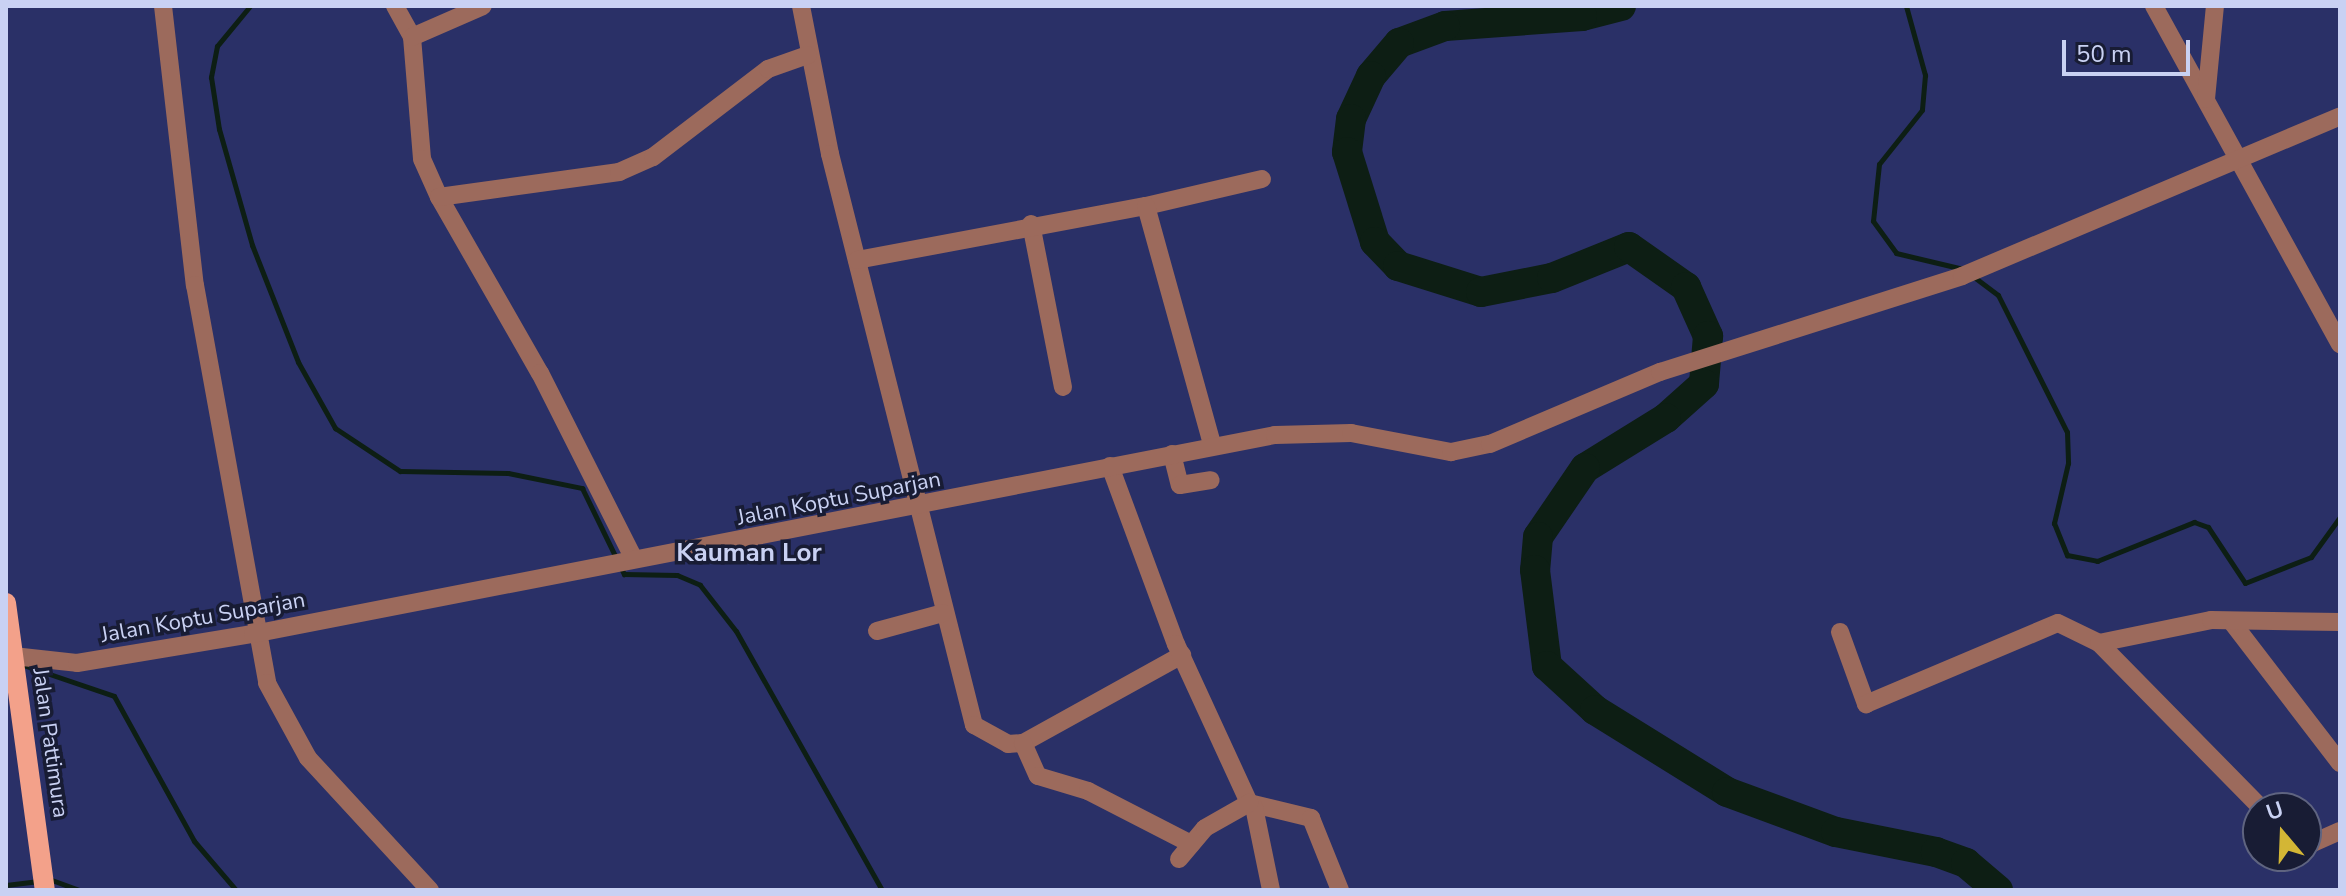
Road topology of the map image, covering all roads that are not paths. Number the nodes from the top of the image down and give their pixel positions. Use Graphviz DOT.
graph roads {
  1 [pos="163,6"];
  2 [pos="395,6"];
  3 [pos="801,6"];
  4 [pos="2154,6"];
  5 [pos="2215,6"];
  6 [pos="476,8"];
  7 [pos="412,37"];
  8 [pos="808,55"];
  9 [pos="2206,99"];
  10 [pos="2340,116"];
  11 [pos="2237,159"];
  12 [pos="1262,179"];
  13 [pos="439,197"];
  14 [pos="1146,206"];
  15 [pos="1031,224"];
  16 [pos="857,260"];
  17 [pos="2340,344"];
  18 [pos="1063,387"];
  19 [pos="1212,444"];
  20 [pos="1172,454"];
  21 [pos="1110,466"];
  22 [pos="1211,480"];
  23 [pos="916,510"];
  24 [pos="630,557"];
  25 [pos="6,603"];
  26 [pos="943,613"];
  27 [pos="2231,621"];
  28 [pos="2340,622"];
  29 [pos="877,631"];
  30 [pos="1840,632"];
  31 [pos="253,634"];
  32 [pos="2099,643"];
  33 [pos="1182,655"];
  34 [pos="13,669"];
  35 [pos="1023,743"];
  36 [pos="2340,763"];
  37 [pos="2245,792"];
  38 [pos="1252,805"];
  39 [pos="44,882"];
  40 [pos="430,890"];
  41 [pos="1271,890"];
  42 [pos="1340,890"];
  1 -- 31 [label="street"];
  2 -- 7 [label="street"];
  3 -- 8 [label="street"];
  4 -- 9 [label="street"];
  5 -- 9 [label="street"];
  6 -- 7 [label="street"];
  7 -- 13 [label="street"];
  8 -- 13 [label="street"];
  8 -- 16 [label="street"];
  9 -- 11 [label="street"];
  10 -- 11 [label="street, Jalan Koptu Suparjan"];
  11 -- 17 [label="street"];
  11 -- 19 [label="street, Jalan Koptu Suparjan"];
  12 -- 14 [label="street"];
  13 -- 24 [label="street"];
  14 -- 15 [label="street"];
  14 -- 19 [label="street"];
  15 -- 16 [label="street"];
  15 -- 18 [label="street"];
  16 -- 23 [label="street"];
  19 -- 20 [label="street, Jalan Koptu Suparjan"];
  20 -- 21 [label="street, Jalan Koptu Suparjan"];
  20 -- 22 [label="street"];
  21 -- 23 [label="street, Jalan Koptu Suparjan"];
  21 -- 33 [label="street"];
  23 -- 24 [label="street, Jalan Koptu Suparjan"];
  23 -- 26 [label="street"];
  24 -- 31 [label="street, Jalan Koptu Suparjan"];
  25 -- 34 [label="main road, Jalan Pattimura"];
  26 -- 29 [label="street"];
  26 -- 35 [label="street"];
  27 -- 28 [label="street"];
  27 -- 32 [label="street"];
  27 -- 36 [label="street"];
  30 -- 32 [label="street"];
  31 -- 34 [label="street, Jalan Koptu Suparjan"];
  31 -- 40 [label="street"];
  32 -- 37 [label="street"];
  33 -- 35 [label="street"];
  33 -- 38 [label="street"];
  34 -- 39 [label="main road, Jalan Pattimura"];
  35 -- 38 [label="street"];
  38 -- 41 [label="street"];
  38 -- 42 [label="street"];
}
